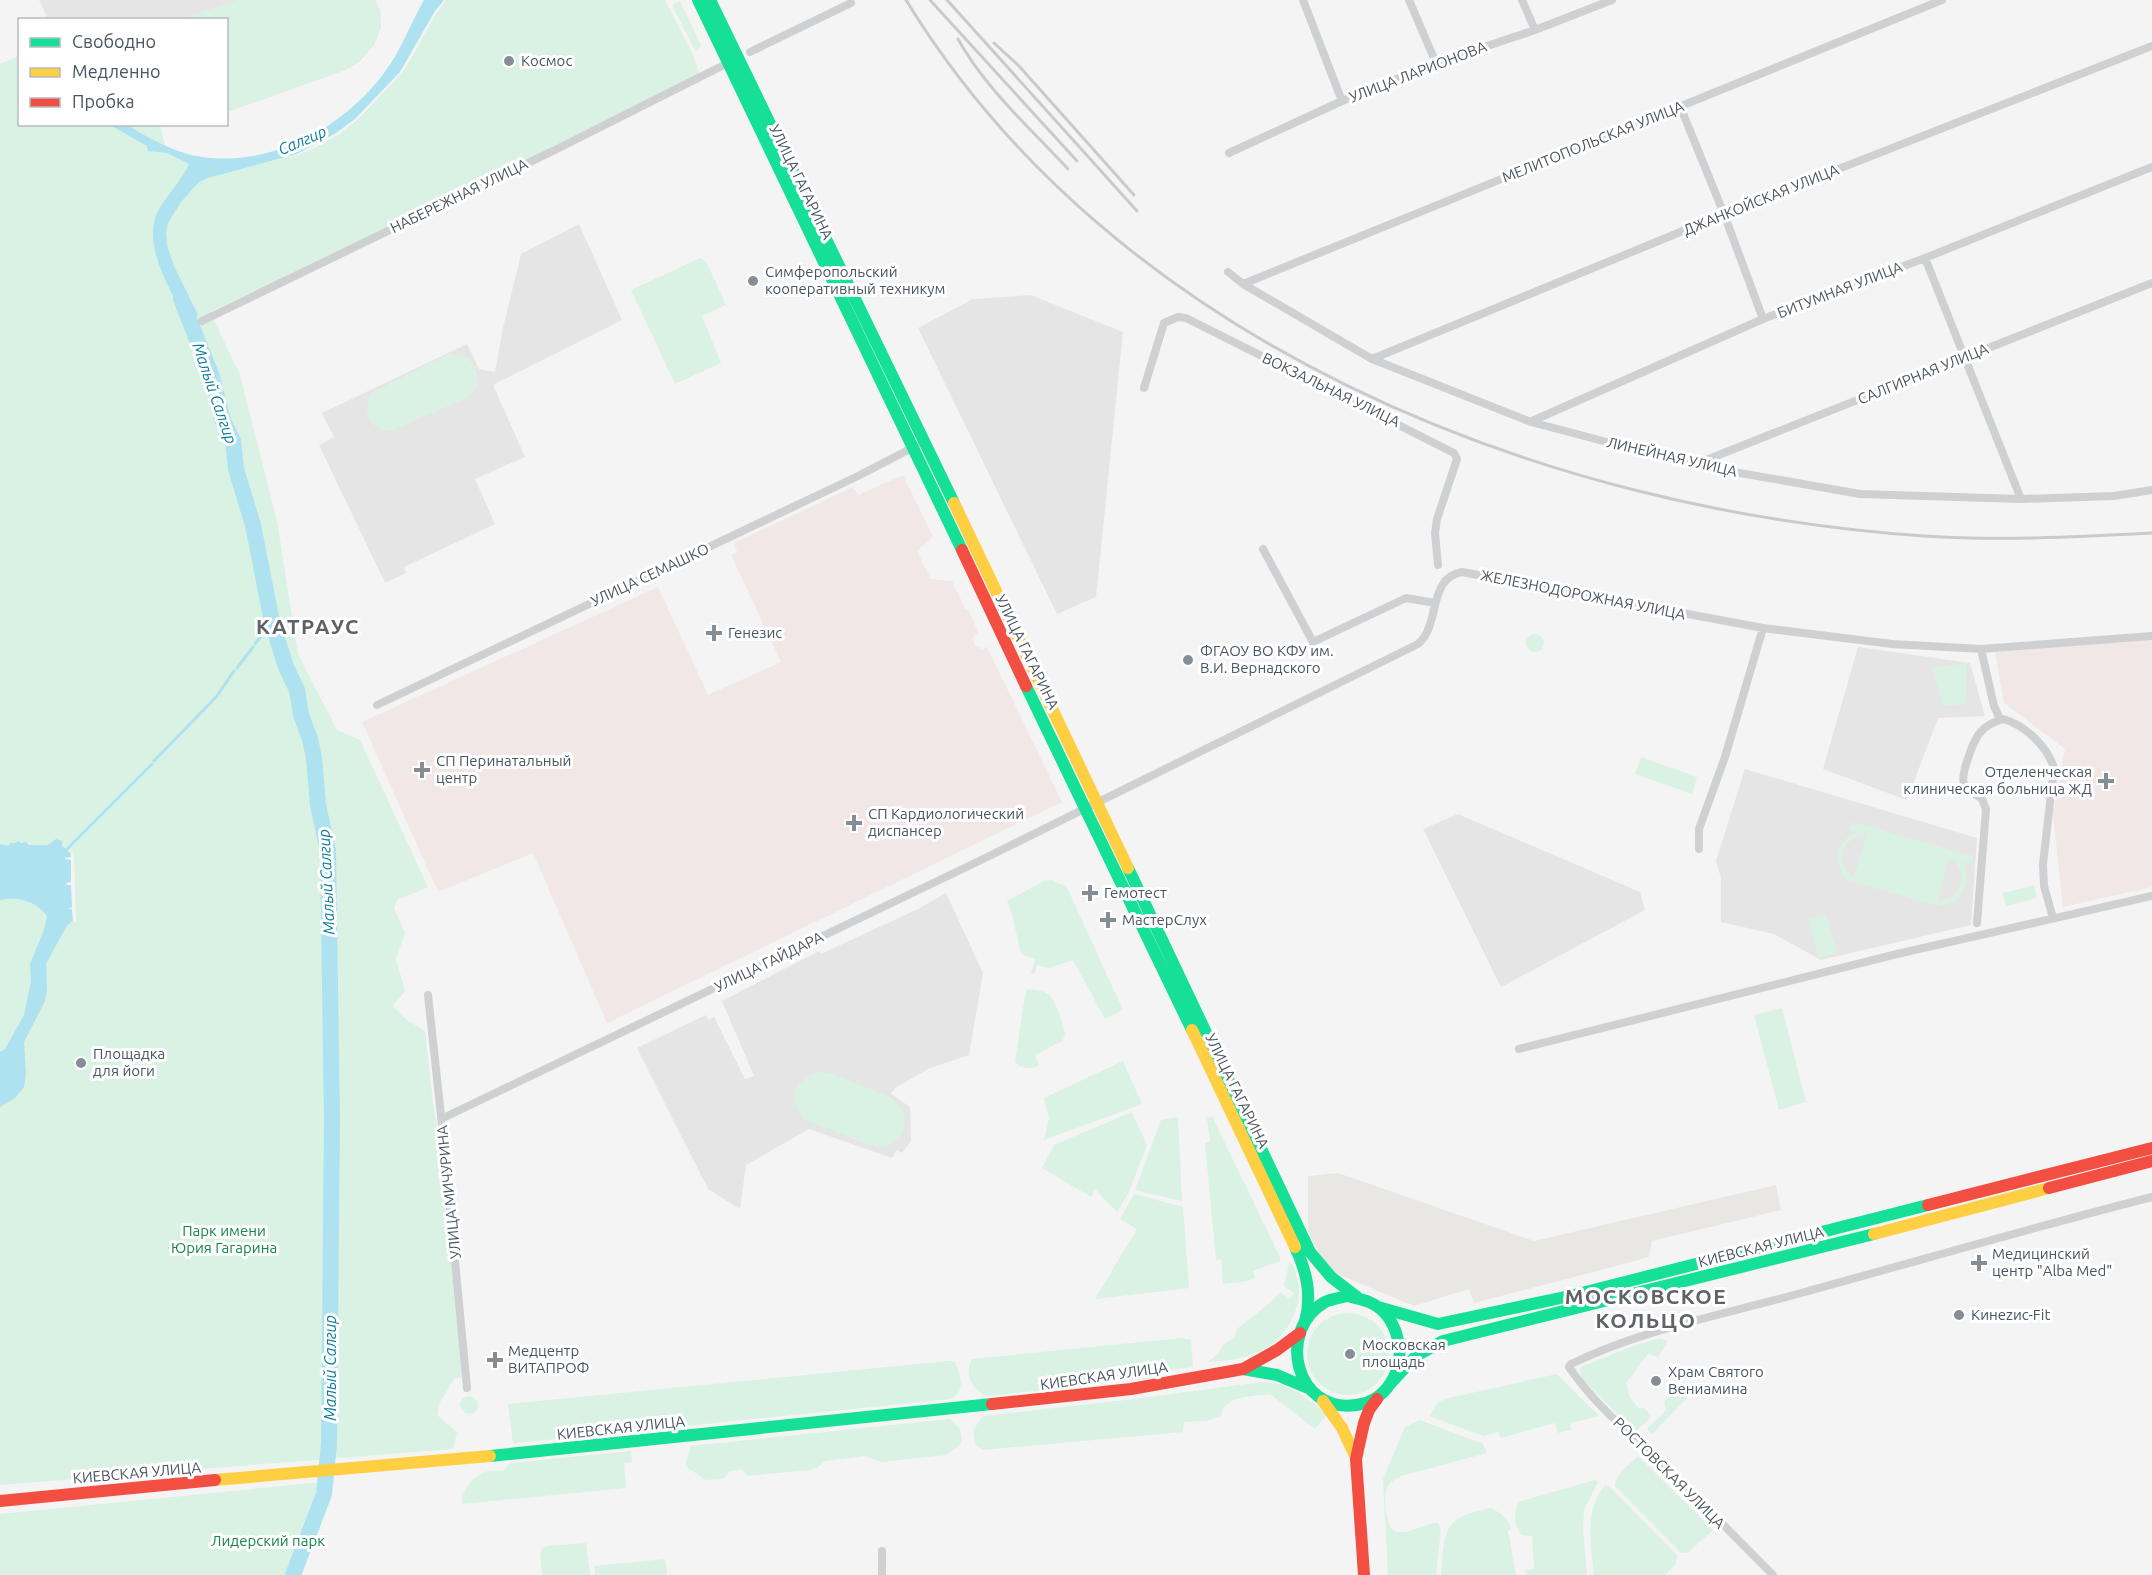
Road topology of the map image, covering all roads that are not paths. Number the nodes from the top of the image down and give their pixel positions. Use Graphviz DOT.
graph roads {
  1 [pos="698,0"];
  2 [pos="710,0"];
  3 [pos="1303,0"];
  4 [pos="1409,0"];
  5 [pos="1522,0"];
  6 [pos="1612,0"];
  7 [pos="1942,0"];
  8 [pos="852,5"];
  9 [pos="1535,30"];
  10 [pos="2152,46"];
  11 [pos="750,52"];
  12 [pos="728,63"];
  13 [pos="1436,63"];
  14 [pos="1342,100"];
  15 [pos="1680,106"];
  16 [pos="1229,153"];
  17 [pos="2152,167"];
  18 [pos="1724,214"];
  19 [pos="1925,258"];
  20 [pos="1228,272"];
  21 [pos="2152,283"];
  22 [pos="1243,284"];
  23 [pos="1763,320"];
  24 [pos="202,321"];
  25 [pos="1966,358"];
  26 [pos="1372,359"];
  27 [pos="1144,388"];
  28 [pos="1531,422"];
  29 [pos="918,445"];
  30 [pos="1694,465"];
  31 [pos="2152,490"];
  32 [pos="2021,499"];
  33 [pos="1263,549"];
  34 [pos="1438,564"];
  35 [pos="1436,603"];
  36 [pos="1763,628"];
  37 [pos="2152,636"];
  38 [pos="1981,649"];
  39 [pos="377,705"];
  40 [pos="2000,720"];
  41 [pos="1091,806"];
  42 [pos="1699,849"];
  43 [pos="2152,896"];
  44 [pos="2053,918"];
  45 [pos="1977,923"];
  46 [pos="428,995"];
  47 [pos="1519,1049"];
  48 [pos="441,1119"];
  49 [pos="2152,1148"];
  50 [pos="2152,1161"];
  51 [pos="2152,1197"];
  52 [pos="1357,1297"];
  53 [pos="1378,1307"];
  54 [pos="1302,1328"];
  55 [pos="1243,1369"];
  56 [pos="1390,1384"];
  57 [pos="467,1388"];
  58 [pos="1309,1389"];
  59 [pos="1380,1396"];
  60 [pos="1322,1400"];
  61 [pos="1356,1459"];
  62 [pos="0,1500"];
  63 [pos="882,1551"];
  64 [pos="882,1575"];
  65 [pos="1364,1575"];
  66 [pos="1773,1575"];
  1 -- 12 [label="main road, УЛИЦА ГАГАРИНА"];
  2 -- 29 [label="main road, УЛИЦА ГАГАРИНА"];
  3 -- 14 [label="street"];
  4 -- 13 [label="street"];
  5 -- 9 [label="street"];
  6 -- 9 [label="street, УЛИЦА ЛАРИОНОВА"];
  7 -- 15 [label="street, МЕЛИТОПОЛЬСКАЯ УЛИЦА"];
  8 -- 11 [label="street"];
  9 -- 13 [label="street, УЛИЦА ЛАРИОНОВА"];
  10 -- 18 [label="street, ДЖАНКОЙСКАЯ УЛИЦА"];
  12 -- 24 [label="street, НАБЕРЕЖНАЯ УЛИЦА"];
  12 -- 29 [label="main road, УЛИЦА ГАГАРИНА"];
  13 -- 14 [label="street, УЛИЦА ЛАРИОНОВА"];
  14 -- 16 [label="street, УЛИЦА ЛАРИОНОВА"];
  15 -- 18 [label="street"];
  15 -- 22 [label="street, МЕЛИТОПОЛЬСКАЯ УЛИЦА"];
  17 -- 19 [label="street, БИТУМНАЯ УЛИЦА"];
  18 -- 23 [label="street"];
  18 -- 26 [label="street, ДЖАНКОЙСКАЯ УЛИЦА"];
  19 -- 23 [label="street, БИТУМНАЯ УЛИЦА"];
  19 -- 25 [label="street"];
  20 -- 22 [label="street, ЛИНЕЙНАЯ УЛИЦА"];
  21 -- 25 [label="street, САЛГИРНАЯ УЛИЦА"];
  22 -- 26 [label="street, ЛИНЕЙНАЯ УЛИЦА"];
  23 -- 28 [label="street, БИТУМНАЯ УЛИЦА"];
  25 -- 30 [label="street, САЛГИРНАЯ УЛИЦА"];
  25 -- 32 [label="street"];
  26 -- 28 [label="street, ЛИНЕЙНАЯ УЛИЦА"];
  27 -- 34 [label="street, ВОКЗАЛЬНАЯ УЛИЦА"];
  28 -- 30 [label="street, ЛИНЕЙНАЯ УЛИЦА"];
  29 -- 39 [label="street, УЛИЦА СЕМАШКО"];
  29 -- 41 [label="main road, УЛИЦА ГАГАРИНА"];
  30 -- 32 [label="street, ЛИНЕЙНАЯ УЛИЦА"];
  31 -- 32 [label="street, ЛИНЕЙНАЯ УЛИЦА"];
  33 -- 35 [label="street"];
  35 -- 36 [label="street, ЖЕЛЕЗНОДОРОЖНАЯ УЛИЦА"];
  35 -- 41 [label="street, ЖЕЛЕЗНОДОРОЖНАЯ УЛИЦА"];
  36 -- 38 [label="street, ЖЕЛЕЗНОДОРОЖНАЯ УЛИЦА"];
  36 -- 42 [label="street"];
  37 -- 38 [label="street, ЖЕЛЕЗНОДОРОЖНАЯ УЛИЦА"];
  38 -- 40 [label="street"];
  40 -- 44 [label="street"];
  40 -- 45 [label="street"];
  41 -- 48 [label="street, УЛИЦА ГАЙДАРА"];
  41 -- 52 [label="main road, УЛИЦА ГАГАРИНА"];
  41 -- 54 [label="main road, УЛИЦА ГАГАРИНА"];
  43 -- 44 [label="street"];
  44 -- 47 [label="street"];
  46 -- 48 [label="street, УЛИЦА МИЧУРИНА"];
  48 -- 57 [label="street, УЛИЦА МИЧУРИНА"];
  49 -- 53 [label="main road, КИЕВСКАЯ УЛИЦА"];
  50 -- 56 [label="main road, КИЕВСКАЯ УЛИЦА"];
  51 -- 66 [label="street, РОСТОВСКАЯ УЛИЦА"];
  52 -- 53 [label="main road"];
  52 -- 54 [label="main road"];
  53 -- 56 [label="main road"];
  54 -- 55 [label="main road, КИЕВСКАЯ УЛИЦА"];
  54 -- 58 [label="main road"];
  55 -- 58 [label="main road, КИЕВСКАЯ УЛИЦА"];
  55 -- 62 [label="main road, КИЕВСКАЯ УЛИЦА"];
  56 -- 59 [label="main road"];
  58 -- 60 [label="main road"];
  59 -- 60 [label="main road"];
  59 -- 61 [label="main road"];
  60 -- 61 [label="main road"];
  61 -- 65 [label="main road"];
  63 -- 64 [label="street"];
}
